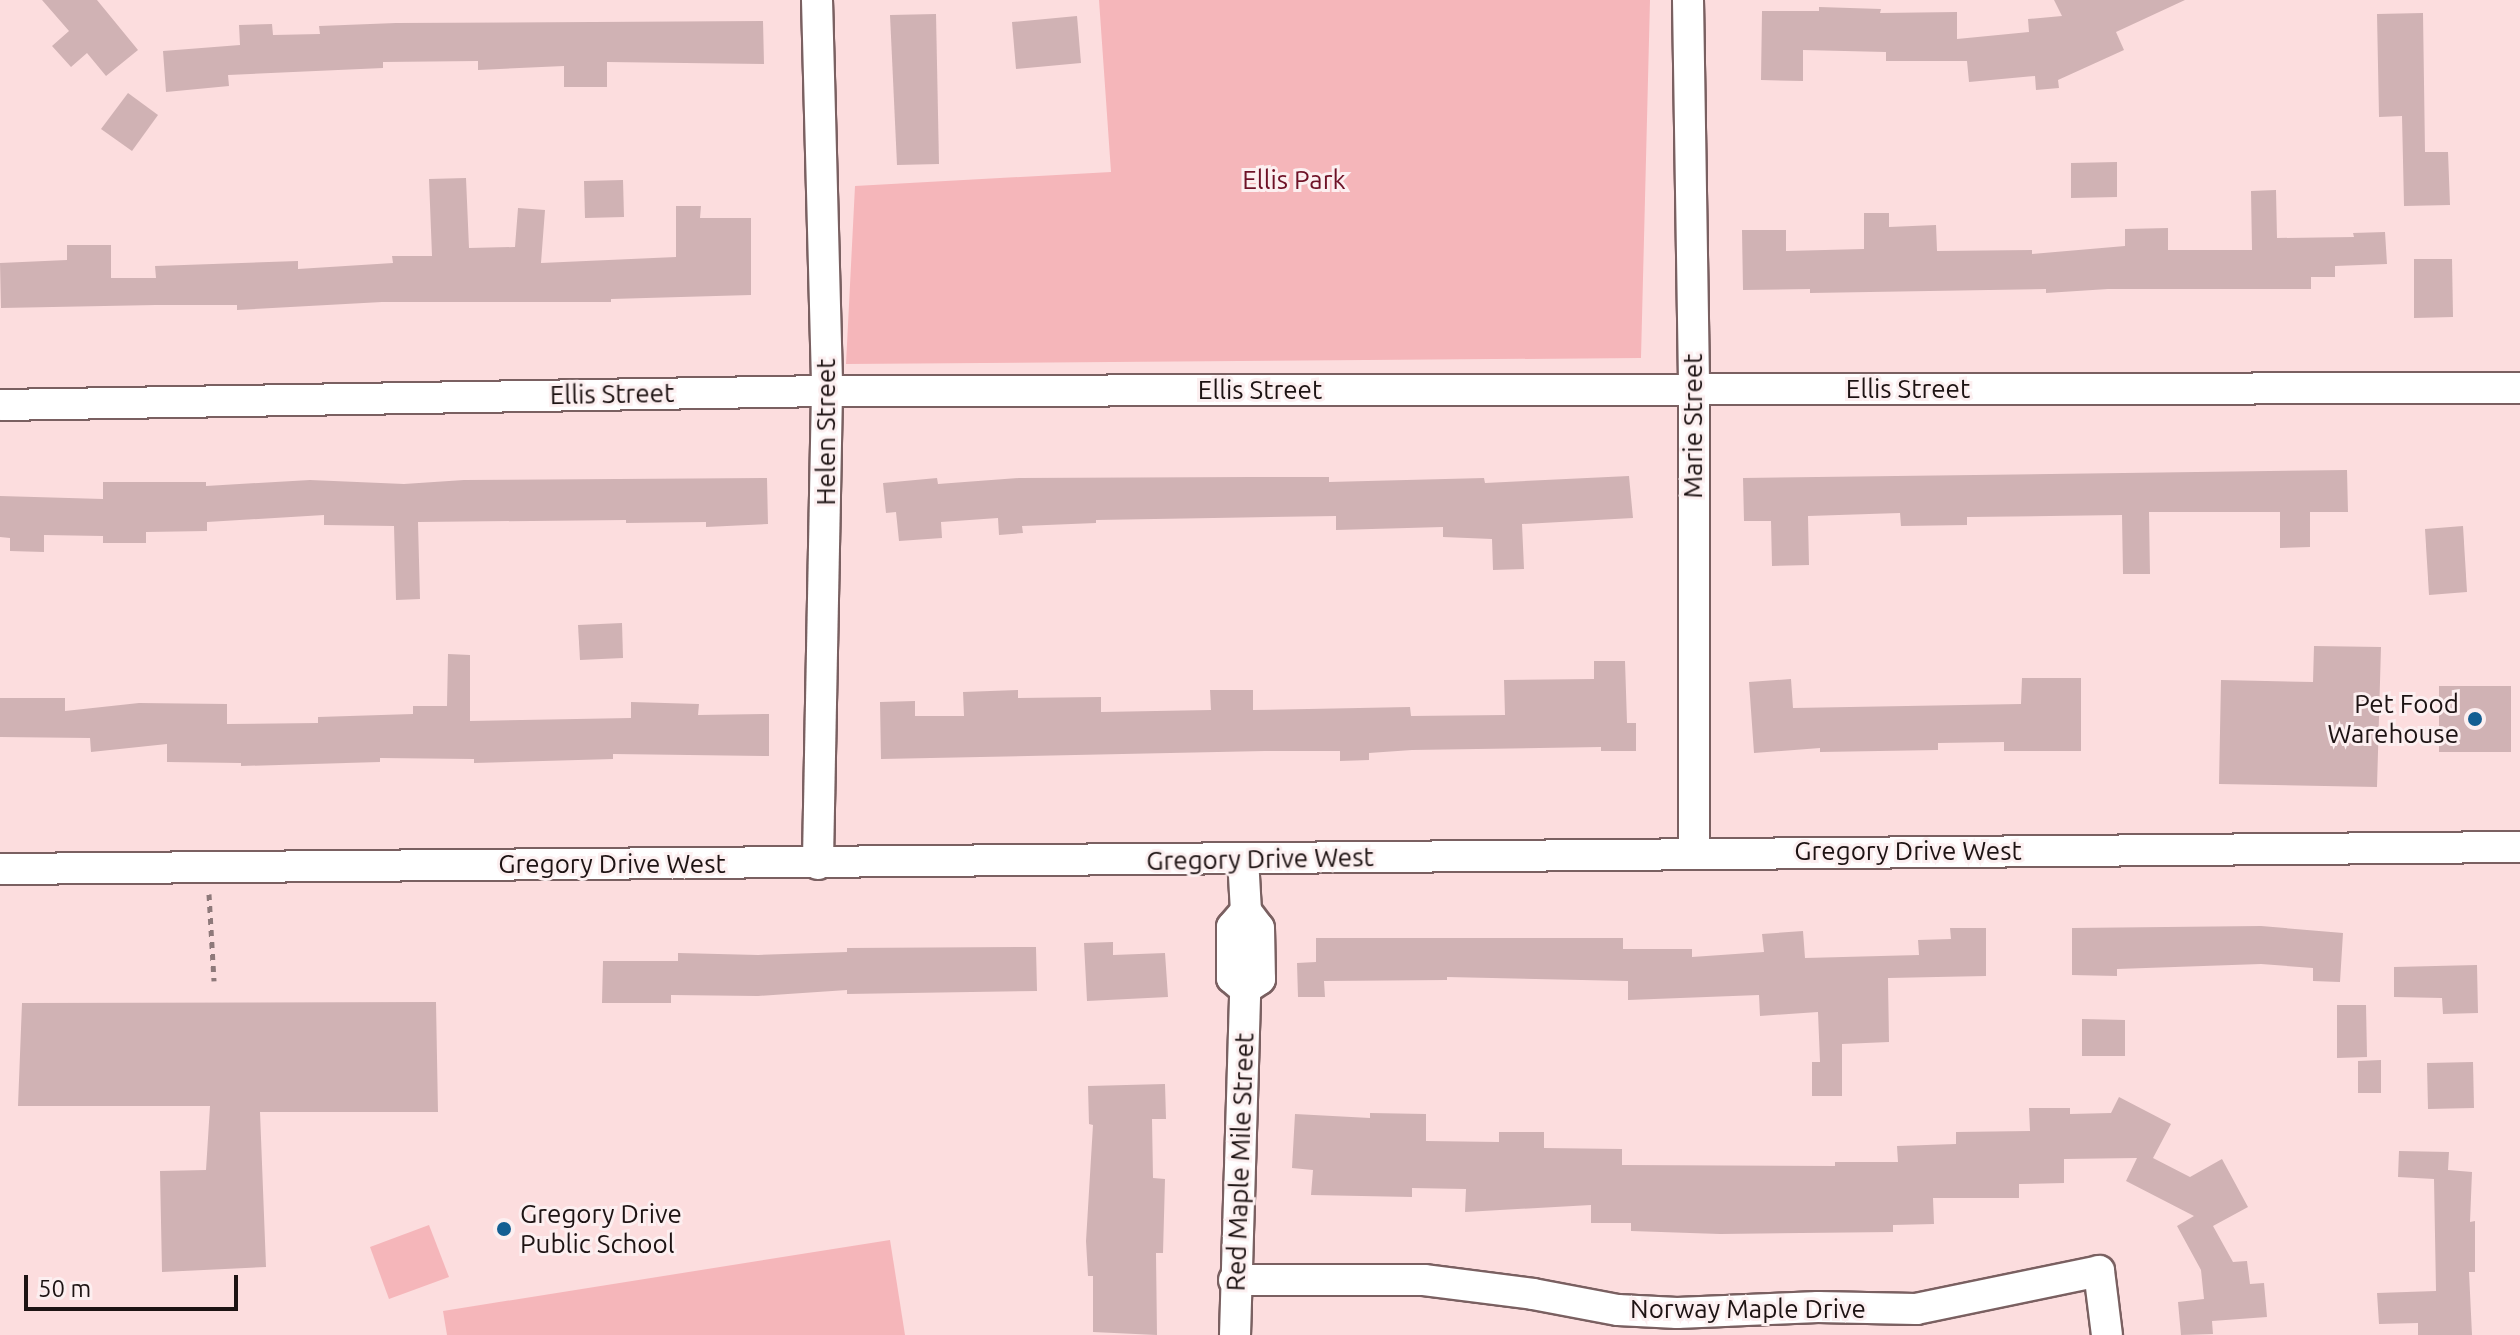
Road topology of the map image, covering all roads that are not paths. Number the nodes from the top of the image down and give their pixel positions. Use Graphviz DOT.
graph roads {
  1 [pos="817,0"];
  2 [pos="1688,0"];
  3 [pos="2520,388"];
  4 [pos="1694,390"];
  5 [pos="827,391"];
  6 [pos="0,405"];
  7 [pos="2520,847"];
  8 [pos="1694,853"];
  9 [pos="1243,858"];
  10 [pos="818,864"];
  11 [pos="0,869"];
  12 [pos="1234,1280"];
  13 [pos="1235,1335"];
  14 [pos="2107,1335"];
  1 -- 5 [label="street, Helen Street"];
  2 -- 4 [label="street, Marie Street"];
  3 -- 4 [label="street, Ellis Street"];
  4 -- 5 [label="street, Ellis Street"];
  4 -- 8 [label="street, Marie Street"];
  5 -- 6 [label="street, Ellis Street"];
  5 -- 10 [label="street, Helen Street"];
  7 -- 8 [label="street, Gregory Drive West"];
  8 -- 9 [label="street, Gregory Drive West"];
  9 -- 10 [label="street, Gregory Drive West"];
  9 -- 12 [label="street, Red Maple Mile Street"];
  10 -- 11 [label="street, Gregory Drive West"];
  12 -- 13 [label="street, Red Maple Mile Street"];
  12 -- 14 [label="street, Norway Maple Drive"];
}
